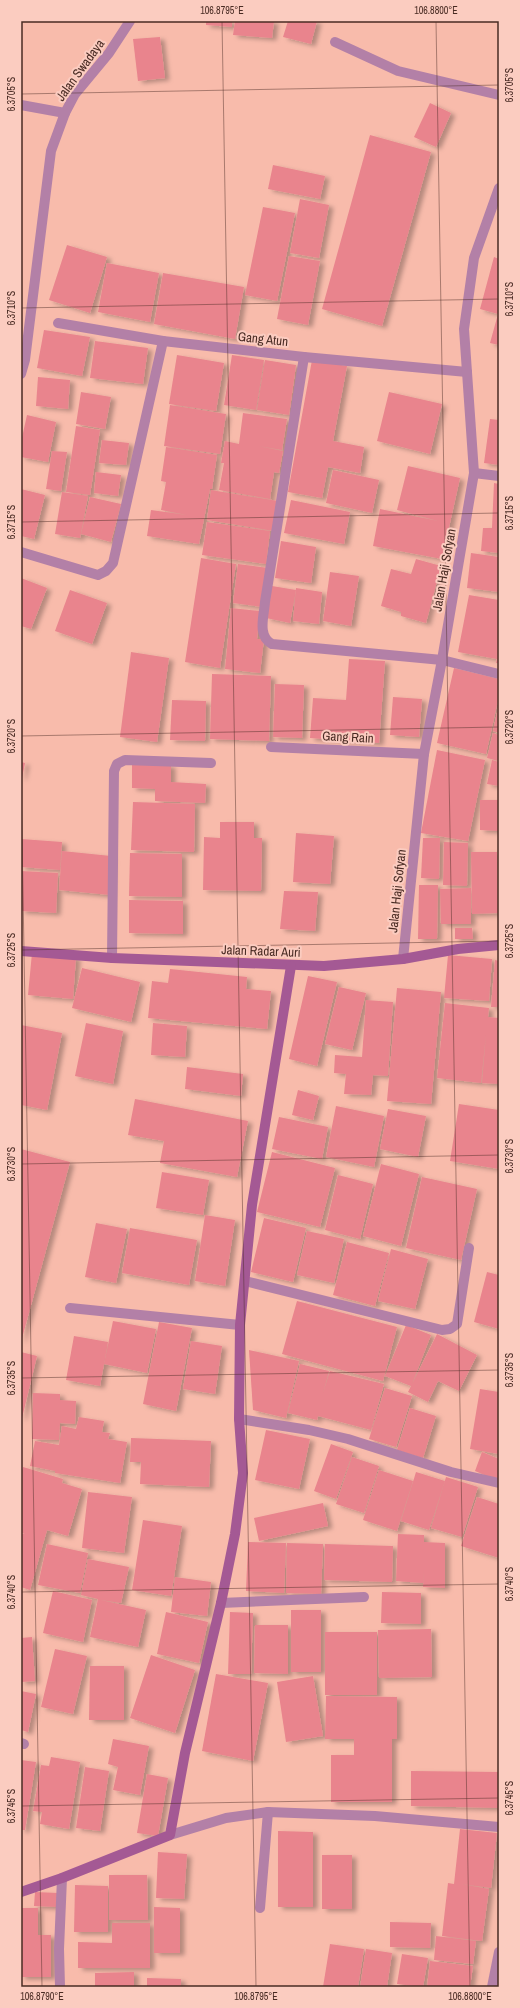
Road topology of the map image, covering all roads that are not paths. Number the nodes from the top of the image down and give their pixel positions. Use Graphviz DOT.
graph roads {
  1 [pos="130,21"];
  2 [pos="335,42"];
  3 [pos="499,95"];
  4 [pos="21,105"];
  5 [pos="65,113"];
  6 [pos="499,188"];
  7 [pos="496,209"];
  8 [pos="58,323"];
  9 [pos="163,341"];
  10 [pos="304,357"];
  11 [pos="467,372"];
  12 [pos="21,374"];
  13 [pos="474,473"];
  14 [pos="499,476"];
  15 [pos="21,552"];
  16 [pos="442,660"];
  17 [pos="499,674"];
  18 [pos="271,747"];
  19 [pos="424,754"];
  20 [pos="211,763"];
  21 [pos="499,945"];
  22 [pos="21,951"];
  23 [pos="112,958"];
  24 [pos="403,959"];
  25 [pos="292,966"];
  26 [pos="469,1248"];
  27 [pos="245,1281"];
  28 [pos="70,1308"];
  29 [pos="240,1325"];
  30 [pos="239,1419"];
  31 [pos="499,1483"];
  32 [pos="364,1597"];
  33 [pos="221,1603"];
  34 [pos="268,1812"];
  35 [pos="499,1827"];
  36 [pos="170,1835"];
  37 [pos="62,1878"];
  38 [pos="21,1892"];
  39 [pos="260,1908"];
  40 [pos="499,1952"];
  41 [pos="60,1987"];
  42 [pos="492,1987"];
  1 -- 5 [label="street, Jalan Swadaya"];
  2 -- 3 [label="street"];
  4 -- 5 [label="street"];
  5 -- 12 [label="street, Jalan Swadaya"];
  6 -- 7 [label="street, Jalan Haji Sofyan"];
  7 -- 11 [label="street, Jalan Haji Sofyan"];
  8 -- 9 [label="street, Gang Atun"];
  9 -- 10 [label="street, Gang Atun"];
  9 -- 15 [label="street"];
  10 -- 11 [label="street, Gang Atun"];
  10 -- 16 [label="street"];
  11 -- 13 [label="street, Jalan Haji Sofyan"];
  13 -- 14 [label="street"];
  13 -- 16 [label="street, Jalan Haji Sofyan"];
  16 -- 17 [label="street"];
  16 -- 19 [label="street, Jalan Haji Sofyan"];
  18 -- 19 [label="street, Gang Rain"];
  19 -- 24 [label="street, Jalan Haji Sofyan"];
  20 -- 23 [label="street"];
  21 -- 24 [label="street, Jalan Radar Auri"];
  22 -- 23 [label="street, Jalan Radar Auri"];
  23 -- 25 [label="street, Jalan Radar Auri"];
  24 -- 25 [label="street, Jalan Radar Auri"];
  25 -- 27 [label="street"];
  26 -- 27 [label="street"];
  27 -- 29 [label="street"];
  28 -- 29 [label="street"];
  29 -- 30 [label="street"];
  30 -- 31 [label="street"];
  30 -- 33 [label="street"];
  32 -- 33 [label="street"];
  33 -- 36 [label="street"];
  34 -- 35 [label="street"];
  34 -- 36 [label="street"];
  34 -- 39 [label="street"];
  36 -- 37 [label="street"];
  37 -- 38 [label="street"];
  37 -- 41 [label="street"];
  40 -- 42 [label="street"];
}
